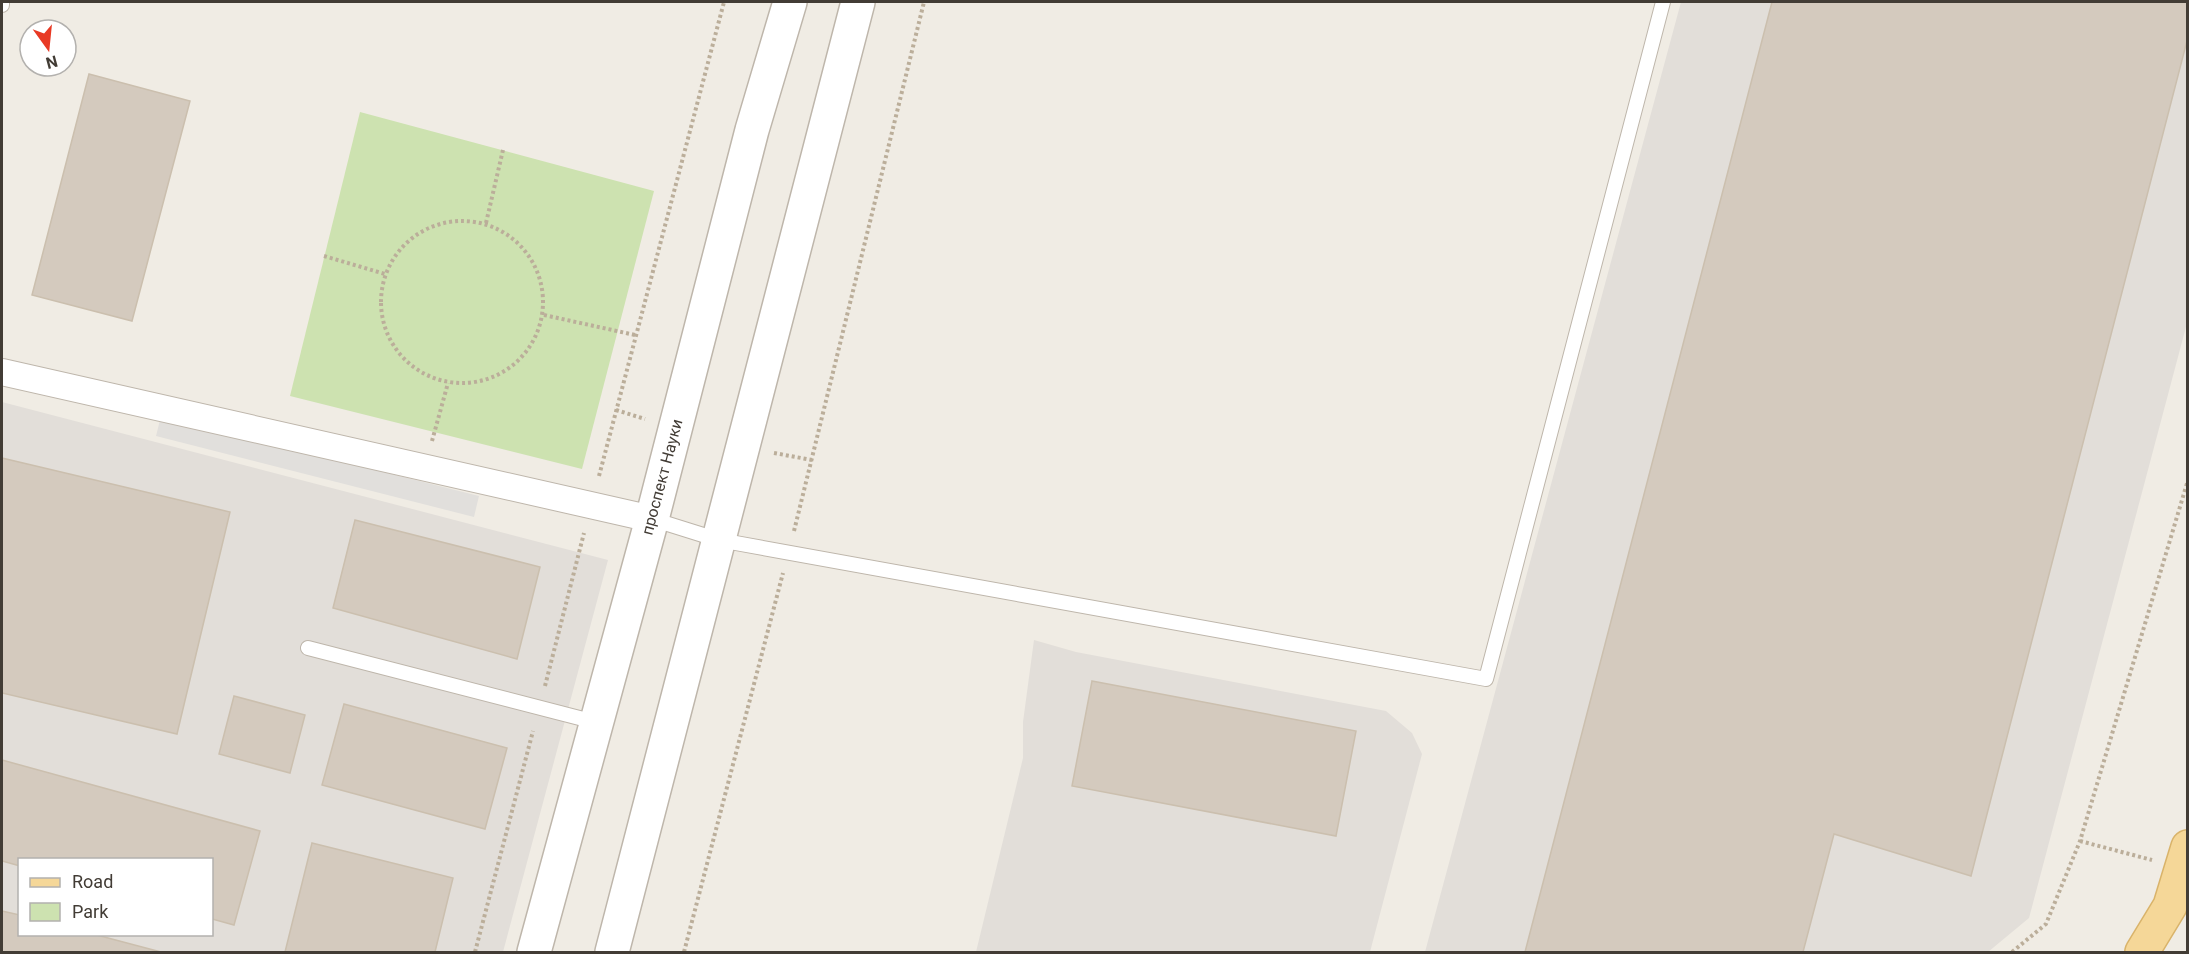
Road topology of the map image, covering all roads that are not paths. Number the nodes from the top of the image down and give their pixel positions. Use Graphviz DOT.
graph roads {
  1 [pos="790,2"];
  2 [pos="858,2"];
  3 [pos="1663,2"];
  4 [pos="2,372"];
  5 [pos="651,519"];
  6 [pos="719,540"];
  7 [pos="308,648"];
  8 [pos="595,722"];
  9 [pos="2184,858"];
  10 [pos="534,952"];
  11 [pos="612,952"];
  12 [pos="2142,952"];
  1 -- 5 [label="street, проспект Науки"];
  2 -- 6 [label="street"];
  3 -- 6 [label="lane"];
  4 -- 5 [label="street"];
  5 -- 6 [label="lane"];
  5 -- 8 [label="street, проспект Науки"];
  6 -- 11 [label="street"];
  7 -- 8 [label="lane"];
  8 -- 10 [label="street, проспект Науки"];
  9 -- 12 [label="main road"];
}
